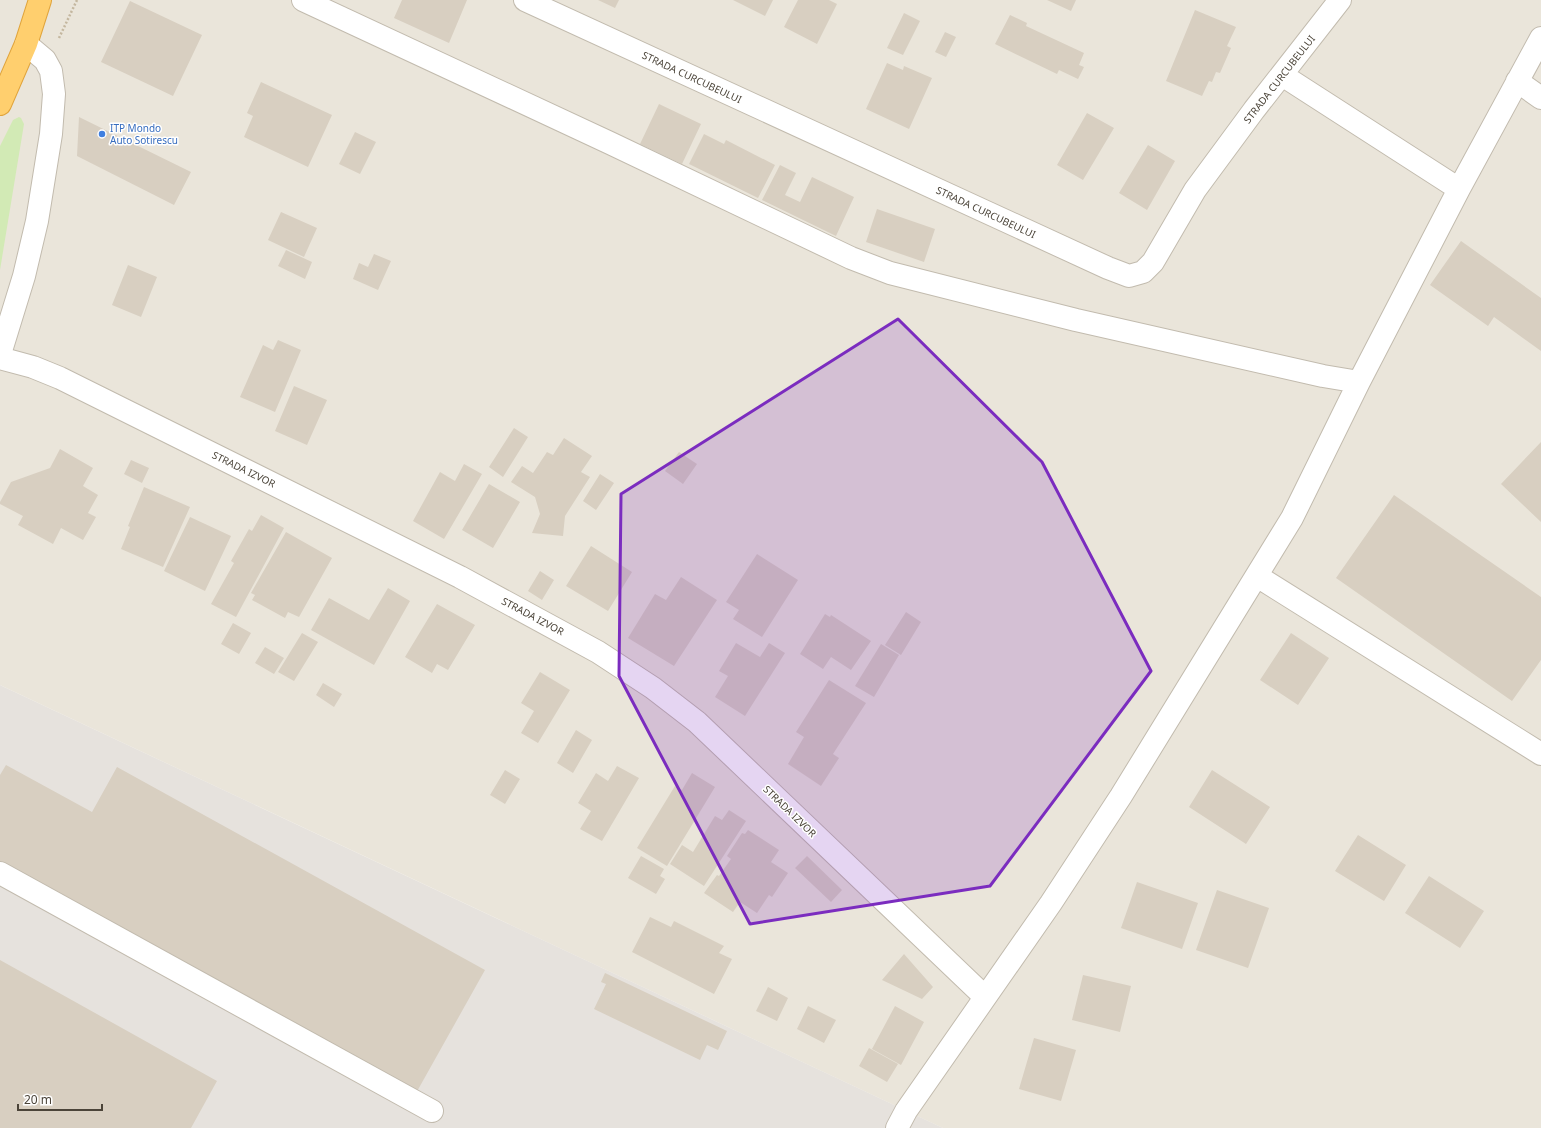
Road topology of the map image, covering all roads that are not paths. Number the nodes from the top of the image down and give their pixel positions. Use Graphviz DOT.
graph roads {
  1 [pos="40,0"];
  2 [pos="303,0"];
  3 [pos="525,0"];
  4 [pos="1336,1"];
  5 [pos="1541,38"];
  6 [pos="26,44"];
  7 [pos="1282,75"];
  8 [pos="1517,81"];
  9 [pos="1541,98"];
  10 [pos="0,104"];
  11 [pos="1459,189"];
  12 [pos="0,354"];
  13 [pos="0,358"];
  14 [pos="1359,382"];
  15 [pos="1257,576"];
  16 [pos="1541,754"];
  17 [pos="0,873"];
  18 [pos="985,996"];
  19 [pos="432,1111"];
  20 [pos="897,1128"];
  1 -- 6 [label="highway"];
  2 -- 14 [label="street"];
  3 -- 7 [label="street, STRADA CURCUBEULUI"];
  4 -- 7 [label="street, STRADA CURCUBEULUI"];
  5 -- 8 [label="street"];
  6 -- 10 [label="highway"];
  6 -- 12 [label="street"];
  7 -- 11 [label="street"];
  8 -- 9 [label="street"];
  8 -- 11 [label="street"];
  11 -- 14 [label="street"];
  13 -- 18 [label="street, STRADA IZVOR"];
  14 -- 15 [label="street"];
  15 -- 16 [label="street"];
  15 -- 18 [label="street"];
  17 -- 19 [label="street"];
  18 -- 20 [label="street"];
}
